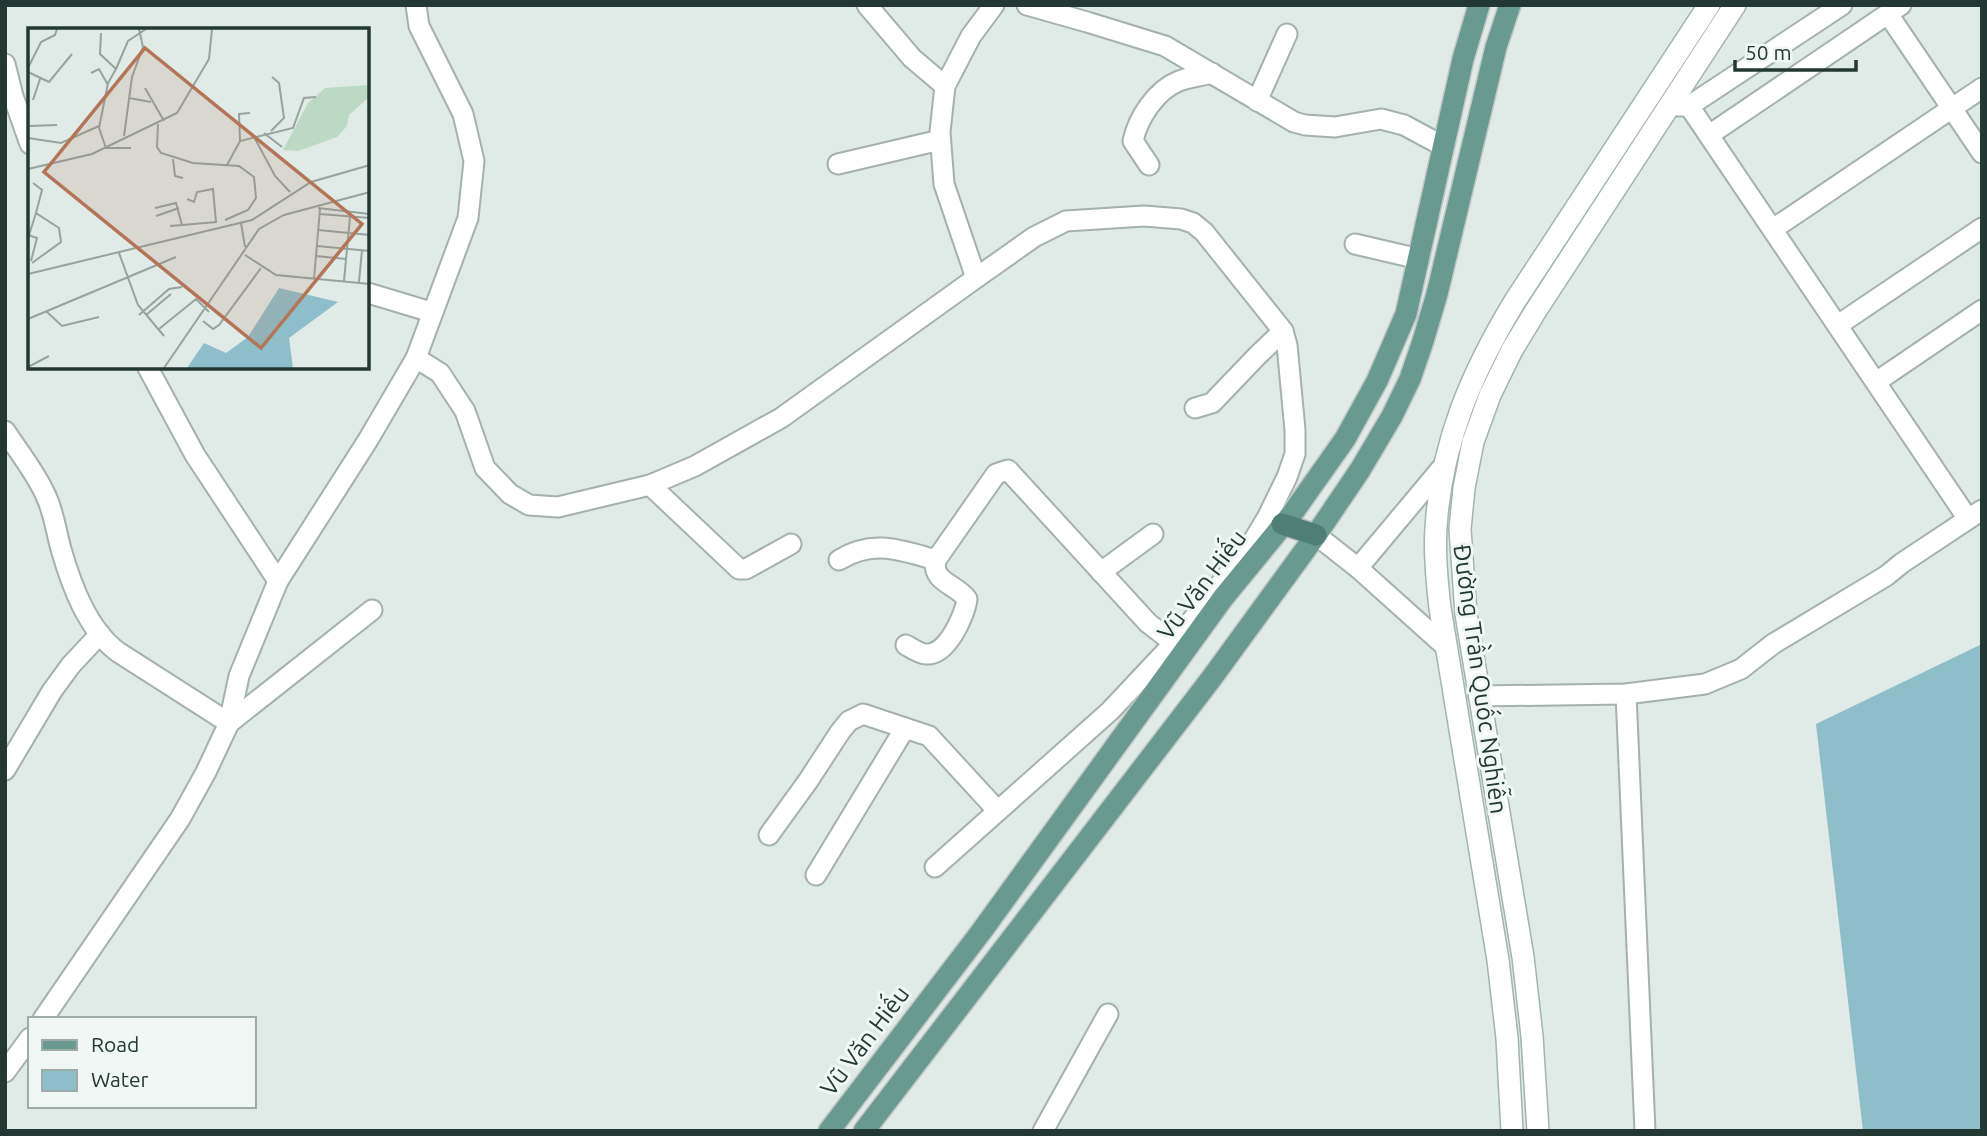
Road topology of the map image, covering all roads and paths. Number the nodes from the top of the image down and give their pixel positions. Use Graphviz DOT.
graph roads {
  1 [pos="416,5"];
  2 [pos="867,5"];
  3 [pos="995,5"];
  4 [pos="1027,5"];
  5 [pos="1479,5"];
  6 [pos="1510,5"];
  7 [pos="1709,5"];
  8 [pos="1735,5"];
  9 [pos="1842,5"];
  10 [pos="1894,10"];
  11 [pos="1287,34"];
  12 [pos="5,64"];
  13 [pos="1212,73"];
  14 [pos="945,86"];
  15 [pos="1982,88"];
  16 [pos="1648,99"];
  17 [pos="1257,101"];
  18 [pos="1679,106"];
  19 [pos="1952,108"];
  20 [pos="1709,135"];
  21 [pos="28,138"];
  22 [pos="940,140"];
  23 [pos="1443,146"];
  24 [pos="1982,153"];
  25 [pos="838,164"];
  26 [pos="1149,165"];
  27 [pos="1982,228"];
  28 [pos="1773,229"];
  29 [pos="1355,244"];
  30 [pos="1419,259"];
  31 [pos="976,278"];
  32 [pos="369,293"];
  33 [pos="1982,310"];
  34 [pos="431,312"];
  35 [pos="1838,325"];
  36 [pos="1283,331"];
  37 [pos="415,358"];
  38 [pos="149,369"];
  39 [pos="1876,382"];
  40 [pos="1195,408"];
  41 [pos="5,431"];
  42 [pos="1445,464"];
  43 [pos="650,485"];
  44 [pos="1975,514"];
  45 [pos="1282,524"];
  46 [pos="1153,534"];
  47 [pos="1316,535"];
  48 [pos="791,544"];
  49 [pos="839,560"];
  50 [pos="936,560"];
  51 [pos="1358,568"];
  52 [pos="1101,572"];
  53 [pos="278,581"];
  54 [pos="1219,595"];
  55 [pos="372,610"];
  56 [pos="100,634"];
  57 [pos="1174,643"];
  58 [pos="906,645"];
  59 [pos="1446,647"];
  60 [pos="1626,694"];
  61 [pos="1479,696"];
  62 [pos="229,723"];
  63 [pos="905,728"];
  64 [pos="5,770"];
  65 [pos="997,810"];
  66 [pos="769,835"];
  67 [pos="935,867"];
  68 [pos="816,875"];
  69 [pos="1108,1014"];
  70 [pos="44,1017"];
  71 [pos="28,1041"];
  72 [pos="5,1072"];
  73 [pos="829,1131"];
  74 [pos="864,1131"];
  75 [pos="1043,1131"];
  76 [pos="1512,1131"];
  77 [pos="1538,1131"];
  78 [pos="1645,1131"];
  1 -- 34 [label="street"];
  2 -- 14 [label="street"];
  3 -- 14 [label="street"];
  4 -- 13 [label="street"];
  5 -- 23 [label="main road, Vũ Văn Hiếu"];
  6 -- 47 [label="main road"];
  7 -- 16 [label="main road, Đường Trần Quốc Nghiễn"];
  8 -- 18 [label="main road, Đường Trần Quốc Nghiễn"];
  9 -- 18 [label="street"];
  10 -- 19 [label="street"];
  10 -- 20 [label="street"];
  11 -- 17 [label="street"];
  12 -- 21 [label="street"];
  13 -- 17 [label="street"];
  13 -- 26 [label="street"];
  14 -- 22 [label="street"];
  15 -- 19 [label="street"];
  16 -- 18 [label="main road"];
  16 -- 42 [label="main road, Đường Trần Quốc Nghiễn"];
  17 -- 23 [label="street"];
  18 -- 20 [label="street"];
  18 -- 61 [label="main road, Đường Trần Quốc Nghiễn"];
  19 -- 24 [label="street"];
  19 -- 28 [label="street"];
  20 -- 28 [label="street"];
  22 -- 25 [label="street"];
  22 -- 31 [label="street"];
  23 -- 30 [label="main road, Vũ Văn Hiếu"];
  27 -- 35 [label="street"];
  28 -- 35 [label="street"];
  29 -- 30 [label="street"];
  30 -- 45 [label="main road, Vũ Văn Hiếu"];
  31 -- 36 [label="street"];
  31 -- 43 [label="street"];
  32 -- 34 [label="street"];
  33 -- 39 [label="street"];
  34 -- 37 [label="street"];
  35 -- 39 [label="street"];
  36 -- 40 [label="street"];
  36 -- 54 [label="street"];
  37 -- 43 [label="street"];
  37 -- 53 [label="street"];
  38 -- 53 [label="street"];
  39 -- 44 [label="street"];
  41 -- 56 [label="street"];
  42 -- 51 [label="street"];
  42 -- 59 [label="main road, Đường Trần Quốc Nghiễn"];
  43 -- 48 [label="street"];
  44 -- 60 [label="street"];
  45 -- 47 [label="highway"];
  45 -- 54 [label="main road, Vũ Văn Hiếu"];
  46 -- 52 [label="street"];
  47 -- 51 [label="street"];
  47 -- 74 [label="main road"];
  49 -- 50 [label="street"];
  50 -- 52 [label="street"];
  50 -- 58 [label="street"];
  51 -- 59 [label="street"];
  52 -- 57 [label="street"];
  53 -- 62 [label="street"];
  54 -- 57 [label="street"];
  54 -- 73 [label="main road, Vũ Văn Hiếu"];
  55 -- 62 [label="street"];
  56 -- 62 [label="street"];
  56 -- 64 [label="street"];
  57 -- 65 [label="street"];
  59 -- 76 [label="main road, Đường Trần Quốc Nghiễn"];
  60 -- 61 [label="street"];
  60 -- 78 [label="street"];
  61 -- 77 [label="main road, Đường Trần Quốc Nghiễn"];
  62 -- 70 [label="street"];
  63 -- 65 [label="street"];
  63 -- 66 [label="street"];
  63 -- 68 [label="street"];
  65 -- 67 [label="street"];
  69 -- 75 [label="street"];
  71 -- 72 [label="street"];
}
